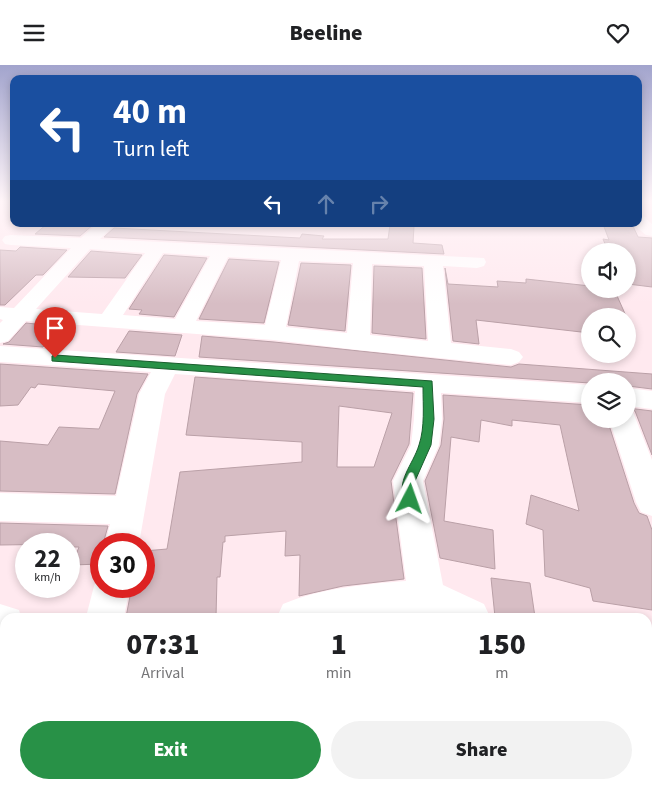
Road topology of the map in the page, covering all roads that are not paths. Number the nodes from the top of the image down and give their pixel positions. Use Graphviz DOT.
graph roads {
  1 [pos="94,236"];
  2 [pos="11,240"];
  3 [pos="85,244"];
  4 [pos="158,247"];
  5 [pos="222,251"];
  6 [pos="291,255"];
  7 [pos="363,257"];
  8 [pos="434,260"];
  9 [pos="477,262"];
  10 [pos="10,313"];
  11 [pos="108,321"];
  12 [pos="182,326"];
  13 [pos="274,333"];
  14 [pos="0,336"];
  15 [pos="358,343"];
  16 [pos="440,349"];
  17 [pos="0,354"];
  18 [pos="511,357"];
  19 [pos="166,367"];
  20 [pos="428,384"];
  21 [pos="581,393"];
  22 [pos="636,398"];
  23 [pos="652,400"];
  24 [pos="627,428"];
  25 [pos="652,502"];
  26 [pos="0,507"];
  27 [pos="130,510"];
  28 [pos="125,533"];
  29 [pos="427,597"];
  30 [pos="109,598"];
  31 [pos="106,613"];
  32 [pos="316,613"];
  33 [pos="461,613"];
  1 -- 3 [label="street"];
  2 -- 3 [label="street"];
  3 -- 4 [label="street"];
  3 -- 10 [label="street"];
  4 -- 5 [label="street"];
  4 -- 11 [label="street"];
  5 -- 6 [label="street"];
  5 -- 12 [label="street"];
  6 -- 7 [label="street"];
  6 -- 13 [label="street"];
  7 -- 8 [label="street"];
  7 -- 15 [label="street"];
  8 -- 9 [label="street"];
  8 -- 16 [label="street"];
  10 -- 11 [label="street"];
  10 -- 14 [label="street"];
  11 -- 12 [label="street"];
  12 -- 13 [label="street"];
  13 -- 15 [label="street"];
  15 -- 16 [label="street"];
  16 -- 18 [label="street"];
  17 -- 19 [label="street"];
  19 -- 20 [label="street"];
  19 -- 27 [label="street"];
  20 -- 21 [label="street"];
  20 -- 29 [label="street"];
  22 -- 23 [label="street"];
  24 -- 25 [label="street"];
  26 -- 27 [label="street"];
  27 -- 28 [label="street"];
  29 -- 32 [label="street"];
  29 -- 33 [label="street"];
  30 -- 31 [label="street"];
}
